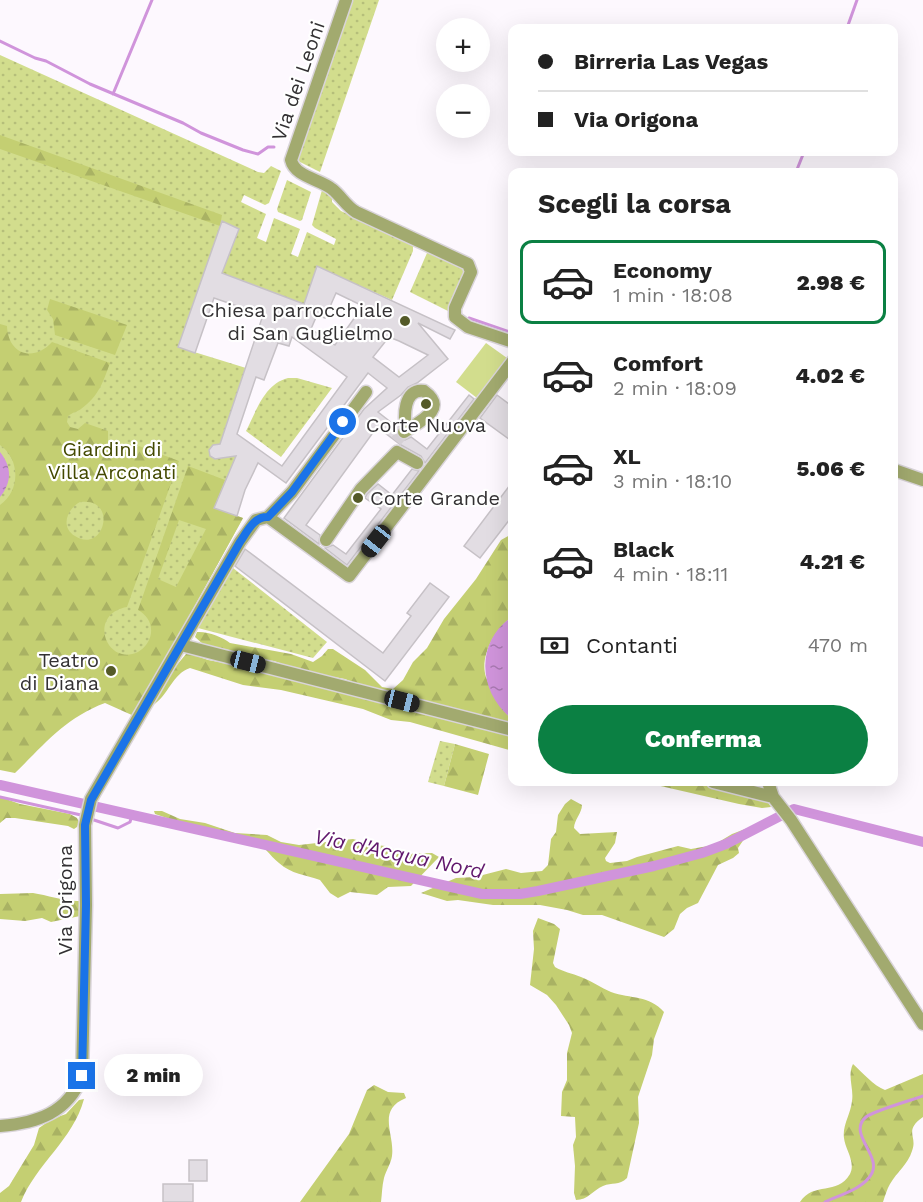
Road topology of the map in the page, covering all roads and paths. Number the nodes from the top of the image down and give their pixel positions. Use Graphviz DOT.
graph roads {
  1 [pos="346,0"];
  2 [pos="508,340"];
  3 [pos="508,368"];
  4 [pos="366,392"];
  5 [pos="424,468"];
  6 [pos="898,471"];
  7 [pos="923,480"];
  8 [pos="268,517"];
  9 [pos="321,547"];
  10 [pos="181,645"];
  11 [pos="508,729"];
  12 [pos="728,786"];
  13 [pos="769,786"];
  14 [pos="773,797"];
  15 [pos="923,1024"];
  16 [pos="0,1126"];
  1 -- 2 [label="street, Via dei Leoni"];
  3 -- 5 [label="street"];
  4 -- 8 [label="street, Via Origona"];
  5 -- 9 [label="street"];
  5 -- 9 [label="street"];
  6 -- 7 [label="street"];
  8 -- 9 [label="street"];
  8 -- 10 [label="street, Via Origona"];
  10 -- 11 [label="street"];
  10 -- 16 [label="street, Via Origona"];
  12 -- 14 [label="street"];
  13 -- 14 [label="street"];
  14 -- 15 [label="street"];
}
